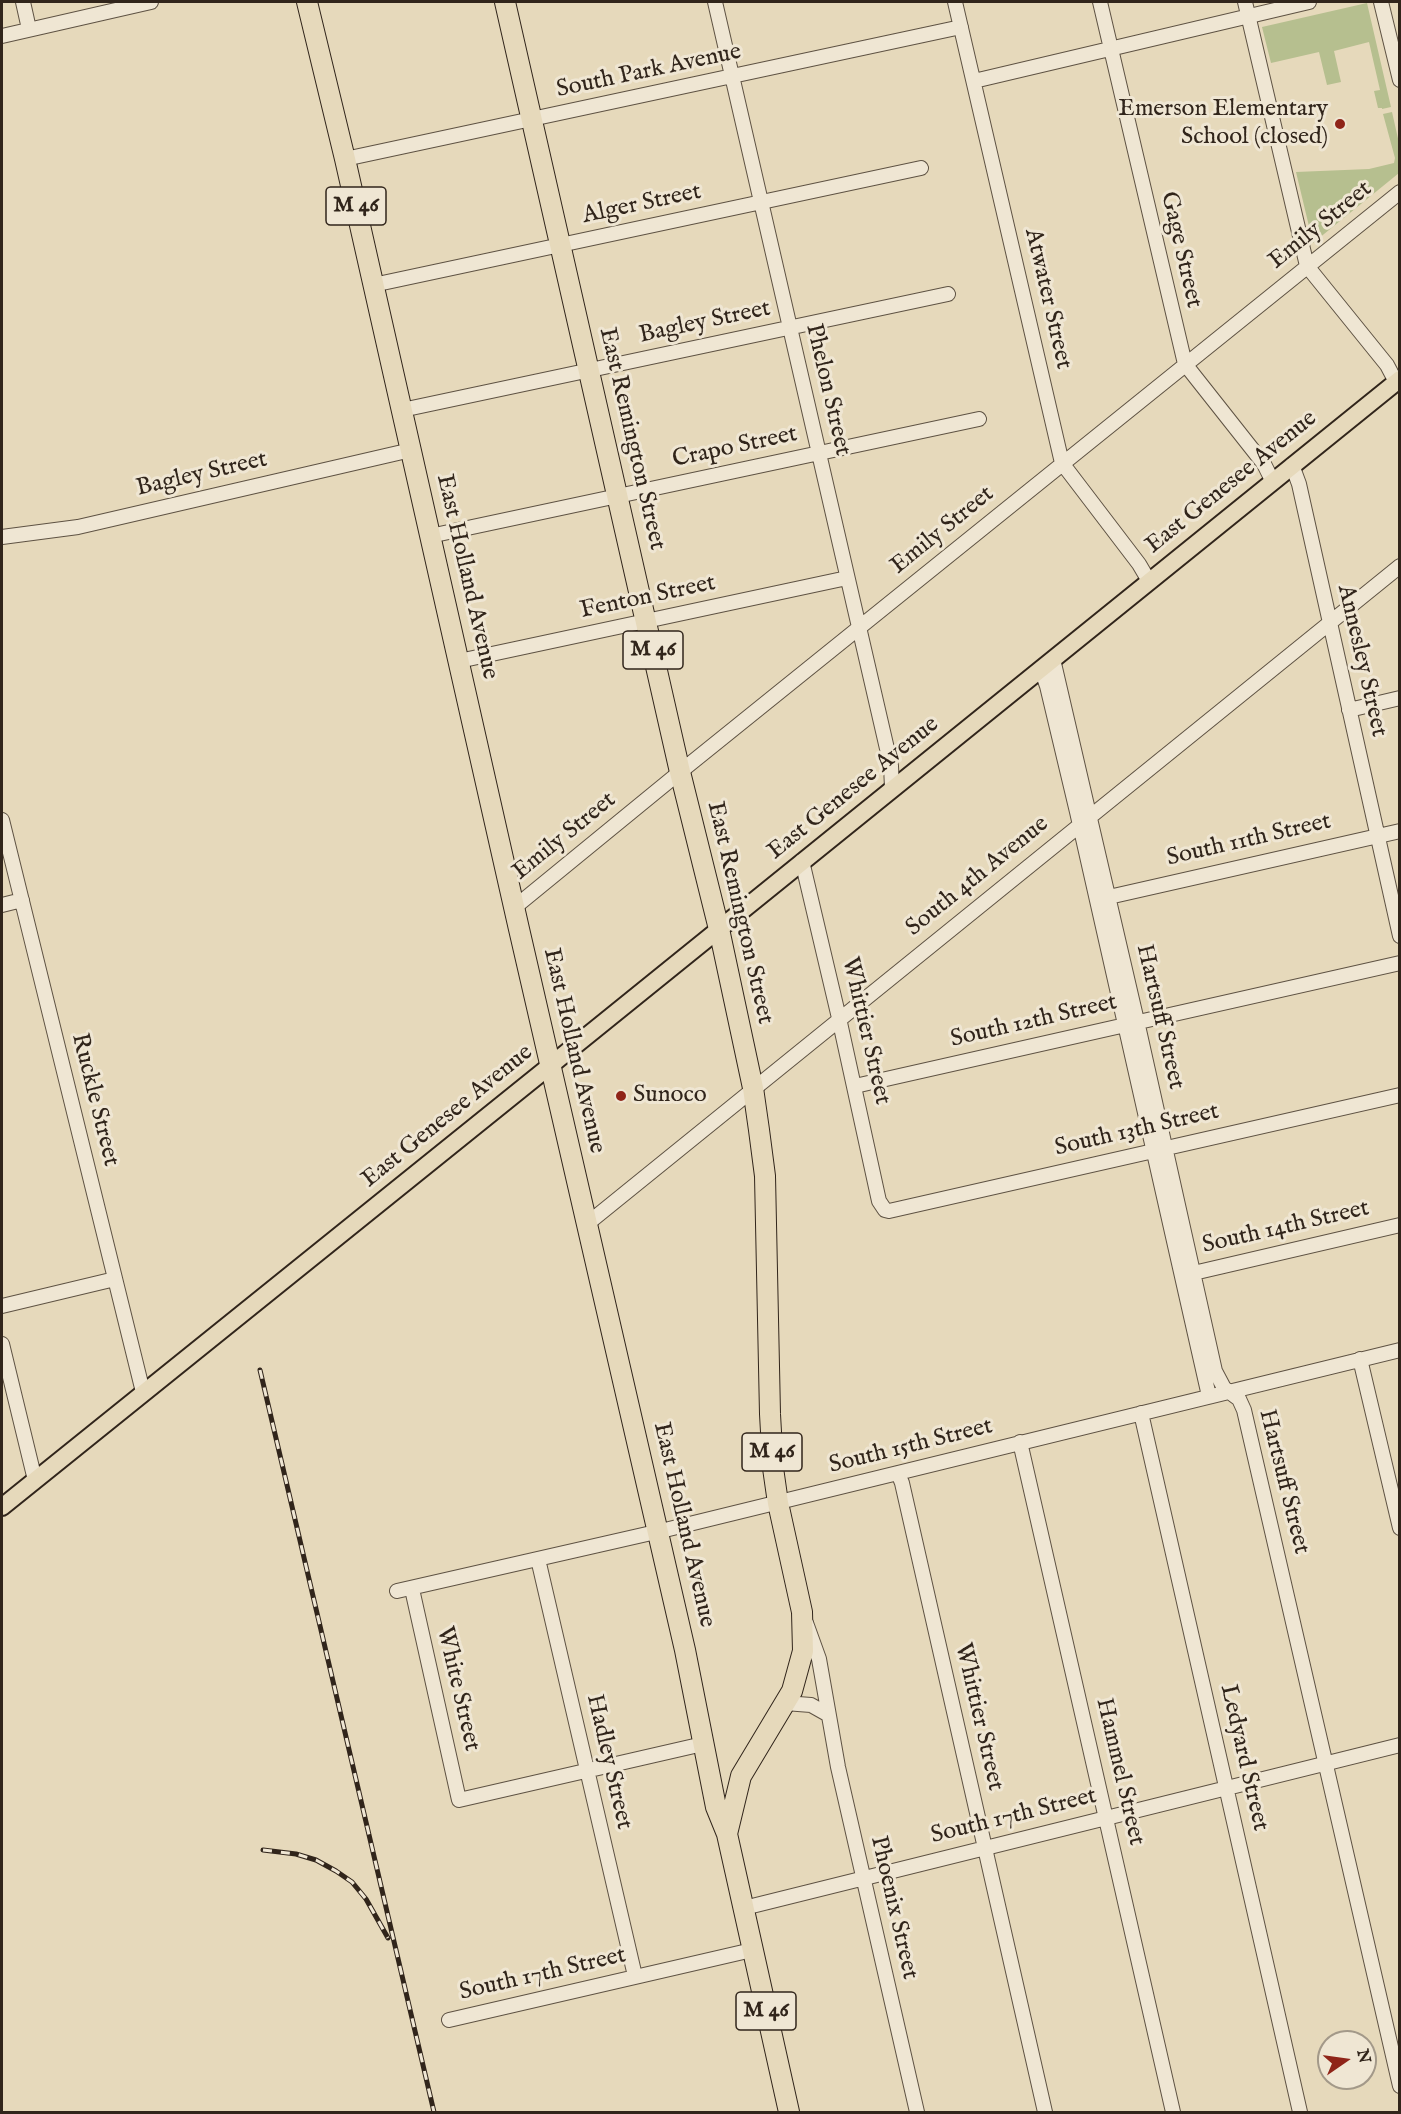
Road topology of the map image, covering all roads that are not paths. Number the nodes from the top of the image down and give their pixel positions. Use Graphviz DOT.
graph roads {
  1 [pos="23,2"];
  2 [pos="151,2"];
  3 [pos="307,2"];
  4 [pos="505,2"];
  5 [pos="715,2"];
  6 [pos="955,2"];
  7 [pos="1100,2"];
  8 [pos="1245,2"];
  9 [pos="1310,2"];
  10 [pos="1381,2"];
  11 [pos="1248,16"];
  12 [pos="961,27"];
  13 [pos="29,29"];
  14 [pos="2,36"];
  15 [pos="1111,48"];
  16 [pos="733,77"];
  17 [pos="1400,80"];
  18 [pos="974,81"];
  19 [pos="532,120"];
  20 [pos="345,159"];
  21 [pos="921,168"];
  22 [pos="1400,192"];
  23 [pos="761,202"];
  24 [pos="561,245"];
  25 [pos="1307,266"];
  26 [pos="373,285"];
  27 [pos="948,294"];
  28 [pos="789,327"];
  29 [pos="1185,364"];
  30 [pos="590,371"];
  31 [pos="1398,380"];
  32 [pos="402,410"];
  33 [pos="979,419"];
  34 [pos="411,450"];
  35 [pos="818,453"];
  36 [pos="1062,464"];
  37 [pos="1292,465"];
  38 [pos="1273,482"];
  39 [pos="618,496"];
  40 [pos="430,536"];
  41 [pos="2,537"];
  42 [pos="1400,566"];
  43 [pos="847,578"];
  44 [pos="1149,581"];
  45 [pos="646,622"];
  46 [pos="1329,623"];
  47 [pos="858,629"];
  48 [pos="459,662"];
  49 [pos="1047,664"];
  50 [pos="1400,698"];
  51 [pos="1349,710"];
  52 [pos="680,772"];
  53 [pos="892,788"];
  54 [pos="2,820"];
  55 [pos="1085,821"];
  56 [pos="1400,831"];
  57 [pos="1377,836"];
  58 [pos="802,861"];
  59 [pos="1102,897"];
  60 [pos="22,900"];
  61 [pos="2,905"];
  62 [pos="515,907"];
  63 [pos="718,929"];
  64 [pos="1400,936"];
  65 [pos="1400,963"];
  66 [pos="839,1018"];
  67 [pos="1131,1023"];
  68 [pos="551,1065"];
  69 [pos="855,1086"];
  70 [pos="753,1088"];
  71 [pos="1400,1095"];
  72 [pos="1160,1149"];
  73 [pos="885,1210"];
  74 [pos="586,1224"];
  75 [pos="1400,1226"];
  76 [pos="1188,1274"];
  77 [pos="115,1279"];
  78 [pos="2,1306"];
  79 [pos="2,1344"];
  80 [pos="1400,1350"];
  81 [pos="1360,1359"];
  82 [pos="1230,1391"];
  83 [pos="143,1392"];
  84 [pos="1209,1396"];
  85 [pos="1141,1413"];
  86 [pos="1020,1442"];
  87 [pos="898,1473"];
  88 [pos="35,1480"];
  89 [pos="778,1503"];
  90 [pos="2,1507"];
  91 [pos="1400,1528"];
  92 [pos="658,1532"];
  93 [pos="538,1559"];
  94 [pos="412,1589"];
  95 [pos="397,1591"];
  96 [pos="802,1612"];
  97 [pos="785,1703"];
  98 [pos="827,1714"];
  99 [pos="703,1744"];
  100 [pos="1400,1745"];
  101 [pos="1326,1764"];
  102 [pos="587,1770"];
  103 [pos="1227,1788"];
  104 [pos="1106,1817"];
  105 [pos="727,1834"];
  106 [pos="985,1848"];
  107 [pos="863,1878"];
  108 [pos="744,1908"];
  109 [pos="752,1950"];
  110 [pos="635,1976"];
  111 [pos="449,2019"];
  112 [pos="1400,2086"];
  113 [pos="789,2112"];
  114 [pos="917,2112"];
  115 [pos="1045,2112"];
  116 [pos="1173,2112"];
  117 [pos="1300,2112"];
  1 -- 13 [label="street"];
  2 -- 13 [label="street"];
  3 -- 20 [label="highway, East Holland Avenue / M 46"];
  4 -- 19 [label="highway, East Remington Street / M 46"];
  5 -- 16 [label="street, Phelon Street"];
  6 -- 12 [label="street, Atwater Street"];
  7 -- 15 [label="street, Gage Street"];
  8 -- 11 [label="street"];
  9 -- 11 [label="street"];
  10 -- 17 [label="street"];
  11 -- 15 [label="street"];
  11 -- 25 [label="street"];
  12 -- 16 [label="street, South Park Avenue"];
  12 -- 18 [label="street, Atwater Street"];
  13 -- 14 [label="street"];
  15 -- 18 [label="street"];
  15 -- 29 [label="street, Gage Street"];
  16 -- 19 [label="street, South Park Avenue"];
  16 -- 23 [label="street, Phelon Street"];
  18 -- 36 [label="street, Atwater Street"];
  19 -- 20 [label="street, South Park Avenue"];
  19 -- 24 [label="highway, East Remington Street / M 46"];
  20 -- 26 [label="highway, East Holland Avenue / M 46"];
  21 -- 23 [label="street, Alger Street"];
  22 -- 25 [label="street, Emily Street"];
  23 -- 24 [label="street, Alger Street"];
  23 -- 28 [label="street, Phelon Street"];
  24 -- 26 [label="street, Alger Street"];
  24 -- 30 [label="highway, East Remington Street / M 46"];
  25 -- 29 [label="street, Emily Street"];
  25 -- 31 [label="street"];
  26 -- 32 [label="highway, East Holland Avenue / M 46"];
  27 -- 28 [label="street, Bagley Street"];
  28 -- 30 [label="street, Bagley Street"];
  28 -- 35 [label="street, Phelon Street"];
  29 -- 36 [label="street, Emily Street"];
  29 -- 38 [label="street, Gage Street"];
  30 -- 32 [label="street, Bagley Street"];
  30 -- 39 [label="highway, East Remington Street / M 46"];
  31 -- 37 [label="main road, East Genesee Avenue"];
  32 -- 34 [label="highway, East Holland Avenue / M 46"];
  33 -- 35 [label="street, Crapo Street"];
  34 -- 40 [label="highway, East Holland Avenue / M 46"];
  34 -- 41 [label="street, Bagley Street"];
  35 -- 39 [label="street, Crapo Street"];
  35 -- 43 [label="street, Phelon Street"];
  36 -- 44 [label="street, Atwater Street"];
  36 -- 47 [label="street, Emily Street"];
  37 -- 38 [label="main road, East Genesee Avenue"];
  37 -- 46 [label="street, Annesley Street"];
  38 -- 44 [label="main road, East Genesee Avenue"];
  39 -- 40 [label="street, Crapo Street"];
  39 -- 45 [label="highway, East Remington Street / M 46"];
  40 -- 48 [label="highway, East Holland Avenue / M 46"];
  42 -- 46 [label="street, South 4th Avenue"];
  43 -- 45 [label="street, Fenton Street"];
  43 -- 47 [label="street, Phelon Street"];
  44 -- 49 [label="main road, East Genesee Avenue"];
  45 -- 48 [label="street, Fenton Street"];
  45 -- 52 [label="highway, East Remington Street / M 46"];
  46 -- 51 [label="street, Annesley Street"];
  46 -- 55 [label="street, South 4th Avenue"];
  47 -- 52 [label="street, Emily Street"];
  47 -- 53 [label="street, Phelon Street"];
  48 -- 62 [label="highway, East Holland Avenue / M 46"];
  49 -- 53 [label="main road, East Genesee Avenue"];
  49 -- 55 [label="street, Hartsuff Street"];
  50 -- 51 [label="street"];
  51 -- 57 [label="street, Annesley Street"];
  52 -- 62 [label="street, Emily Street"];
  52 -- 63 [label="highway, East Remington Street / M 46"];
  53 -- 58 [label="main road, East Genesee Avenue"];
  54 -- 60 [label="street, Ruckle Street"];
  55 -- 59 [label="street, Hartsuff Street"];
  55 -- 66 [label="street, South 4th Avenue"];
  56 -- 57 [label="street, South 11th Street"];
  57 -- 59 [label="street, South 11th Street"];
  57 -- 64 [label="street, Annesley Street"];
  58 -- 63 [label="main road, East Genesee Avenue"];
  58 -- 66 [label="street, Whittier Street"];
  59 -- 67 [label="street, Hartsuff Street"];
  60 -- 61 [label="street"];
  60 -- 77 [label="street, Ruckle Street"];
  62 -- 68 [label="highway, East Holland Avenue / M 46"];
  63 -- 68 [label="main road, East Genesee Avenue"];
  63 -- 70 [label="highway, East Remington Street / M 46"];
  65 -- 67 [label="street, South 12th Street"];
  66 -- 69 [label="street, Whittier Street"];
  66 -- 70 [label="street, South 4th Avenue"];
  67 -- 69 [label="street, South 12th Street"];
  67 -- 72 [label="street, Hartsuff Street"];
  68 -- 74 [label="highway, East Holland Avenue / M 46"];
  68 -- 83 [label="main road, East Genesee Avenue"];
  69 -- 73 [label="street, Whittier Street"];
  70 -- 74 [label="street, South 4th Avenue"];
  70 -- 89 [label="highway, East Remington Street / M 46"];
  71 -- 72 [label="street, South 13th Street"];
  72 -- 73 [label="street, South 13th Street"];
  72 -- 76 [label="street, Hartsuff Street"];
  74 -- 92 [label="highway, East Holland Avenue / M 46"];
  75 -- 76 [label="street, South 14th Street"];
  76 -- 82 [label="street, Hartsuff Street"];
  76 -- 84 [label="street, Hartsuff Street"];
  77 -- 78 [label="street"];
  77 -- 83 [label="street, Ruckle Street"];
  79 -- 88 [label="street"];
  80 -- 81 [label="street, South 15th Street"];
  81 -- 82 [label="street, South 15th Street"];
  81 -- 91 [label="street"];
  82 -- 84 [label="street, South 15th Street"];
  82 -- 101 [label="street, Hartsuff Street"];
  83 -- 88 [label="main road, East Genesee Avenue"];
  84 -- 85 [label="street, South 15th Street"];
  85 -- 86 [label="street, South 15th Street"];
  85 -- 103 [label="street, Ledyard Street"];
  86 -- 87 [label="street, South 15th Street"];
  86 -- 104 [label="street, Hammel Street"];
  87 -- 89 [label="street, South 15th Street"];
  87 -- 106 [label="street, Whittier Street"];
  88 -- 90 [label="main road, East Genesee Avenue"];
  89 -- 92 [label="street, South 15th Street"];
  89 -- 96 [label="highway, East Remington Street / M 46"];
  92 -- 93 [label="street, South 15th Street"];
  92 -- 99 [label="highway, East Holland Avenue / M 46"];
  93 -- 94 [label="street, South 15th Street"];
  93 -- 102 [label="street, Hadley Street"];
  94 -- 95 [label="street, South 15th Street"];
  94 -- 102 [label="street, White Street"];
  96 -- 97 [label="highway, East Remington Street / M 46"];
  96 -- 98 [label="street, Phoenix Street"];
  97 -- 98 [label="street"];
  97 -- 105 [label="highway, East Remington Street / M 46"];
  98 -- 107 [label="street, Phoenix Street"];
  99 -- 102 [label="street"];
  99 -- 105 [label="highway, East Holland Avenue / M 46"];
  100 -- 101 [label="street, South 17th Street"];
  101 -- 103 [label="street, South 17th Street"];
  101 -- 112 [label="street, Hartsuff Street"];
  102 -- 110 [label="street, Hadley Street"];
  103 -- 104 [label="street, South 17th Street"];
  103 -- 117 [label="street, Ledyard Street"];
  104 -- 106 [label="street, South 17th Street"];
  104 -- 116 [label="street, Hammel Street"];
  105 -- 108 [label="highway, East Holland Avenue / M 46"];
  106 -- 107 [label="street, South 17th Street"];
  106 -- 115 [label="street, Whittier Street"];
  107 -- 108 [label="street, South 17th Street"];
  107 -- 114 [label="street, Phoenix Street"];
  108 -- 109 [label="highway, East Holland Avenue / M 46"];
  109 -- 110 [label="street, South 17th Street"];
  109 -- 113 [label="highway, East Holland Avenue / M 46"];
  110 -- 111 [label="street, South 17th Street"];
}
